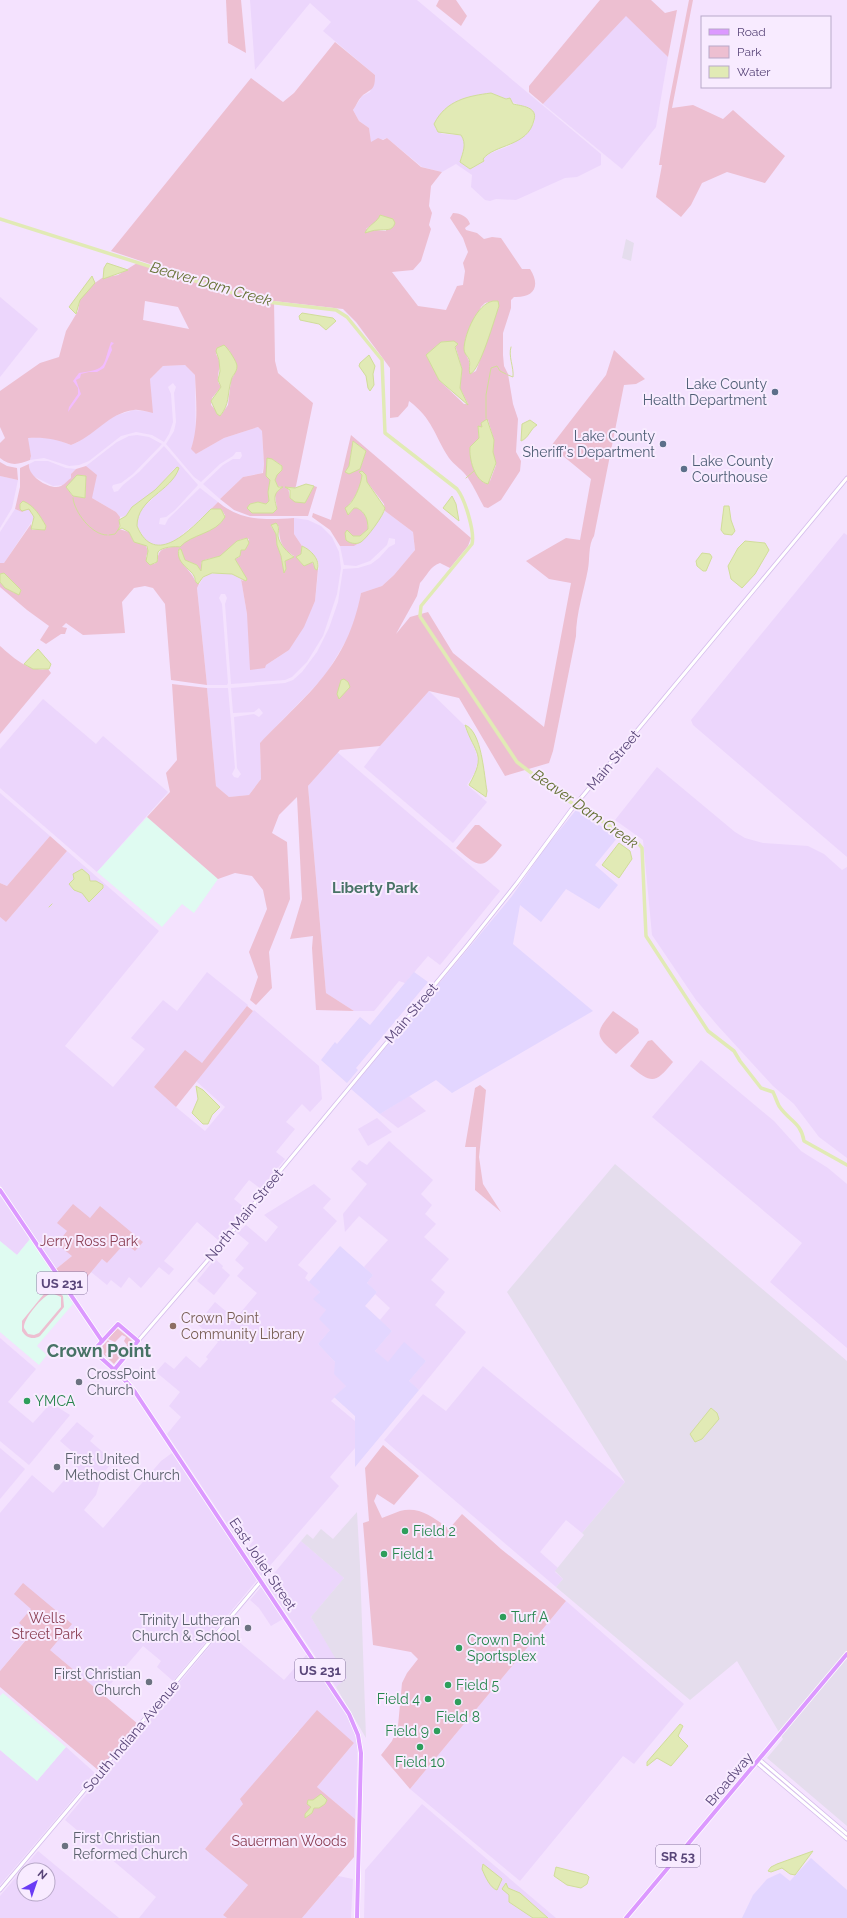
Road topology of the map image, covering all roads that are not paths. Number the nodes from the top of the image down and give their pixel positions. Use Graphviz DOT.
graph roads {
  1 [pos="847,478"];
  2 [pos="349,1088"];
  3 [pos="0,1190"];
  4 [pos="102,1341"];
  5 [pos="138,1341"];
  6 [pos="114,1370"];
  7 [pos="261,1581"];
  8 [pos="847,1654"];
  9 [pos="758,1761"];
  10 [pos="847,1834"];
  11 [pos="847,1839"];
  12 [pos="0,1890"];
  13 [pos="357,1918"];
  14 [pos="626,1918"];
  1 -- 2 [label="main road, Main Street"];
  2 -- 5 [label="main road, North Main Street"];
  3 -- 4 [label="main road, US 231"];
  4 -- 5 [label="main road, US 231"];
  4 -- 6 [label="main road, US 231"];
  5 -- 6 [label="main road"];
  6 -- 7 [label="main road, East Joliet Street / US 231"];
  7 -- 12 [label="main road, South Indiana Avenue"];
  7 -- 13 [label="main road, East Joliet Street / US 231"];
  8 -- 9 [label="main road, Broadway / SR 53"];
  9 -- 10 [label="main road"];
  9 -- 11 [label="main road"];
  9 -- 14 [label="main road, Broadway / SR 53"];
}
